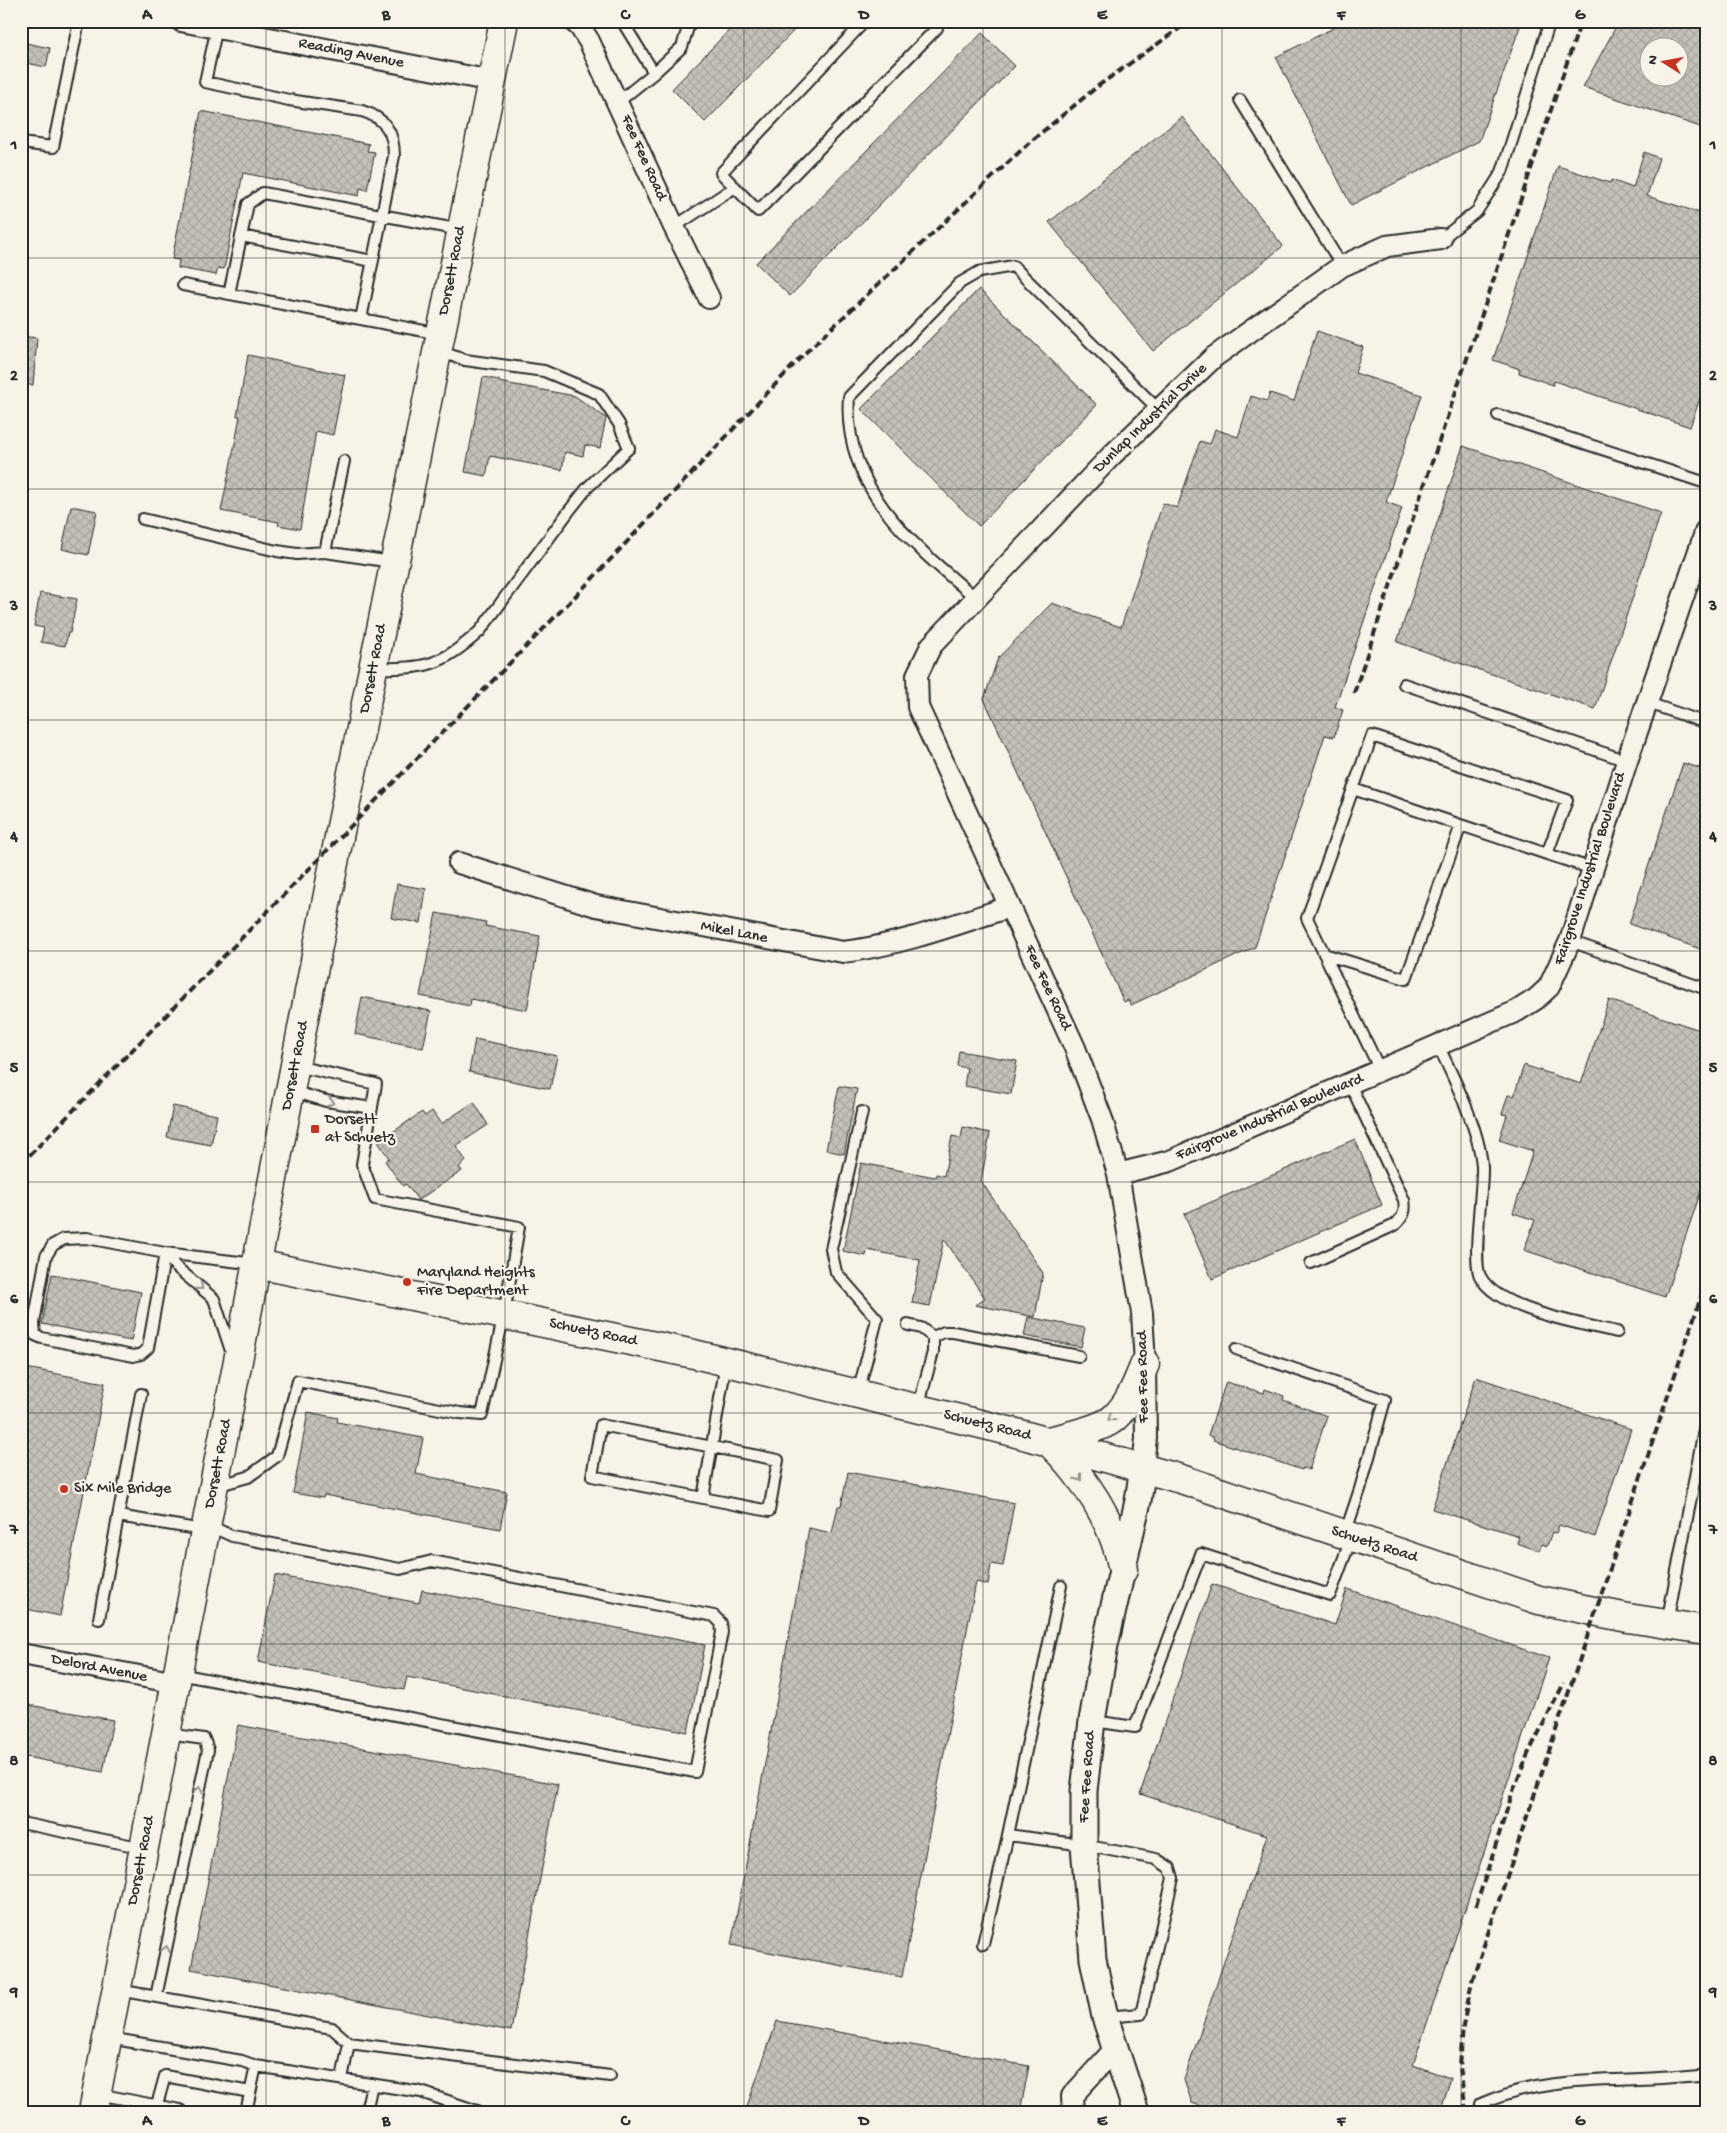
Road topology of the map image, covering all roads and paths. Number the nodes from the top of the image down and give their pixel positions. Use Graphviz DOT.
graph roads {
  1 [pos="79,21"];
  2 [pos="181,21"];
  3 [pos="504,21"];
  4 [pos="573,21"];
  5 [pos="622,21"];
  6 [pos="690,21"];
  7 [pos="865,21"];
  8 [pos="930,21"];
  9 [pos="1550,21"];
  10 [pos="217,27"];
  11 [pos="654,73"];
  12 [pos="492,81"];
  13 [pos="1240,100"];
  14 [pos="618,102"];
  15 [pos="21,143"];
  16 [pos="735,186"];
  17 [pos="382,214"];
  18 [pos="674,227"];
  19 [pos="462,230"];
  20 [pos="241,236"];
  21 [pos="1441,239"];
  22 [pos="373,261"];
  23 [pos="1342,266"];
  24 [pos="183,285"];
  25 [pos="229,294"];
  26 [pos="709,298"];
  27 [pos="361,319"];
  28 [pos="439,343"];
  29 [pos="1159,410"];
  30 [pos="1498,415"];
  31 [pos="344,460"];
  32 [pos="1706,483"];
  33 [pos="143,519"];
  34 [pos="1706,530"];
  35 [pos="325,552"];
  36 [pos="395,563"];
  37 [pos="976,598"];
  38 [pos="374,668"];
  39 [pos="917,674"];
  40 [pos="1404,684"];
  41 [pos="1648,703"];
  42 [pos="1706,723"];
  43 [pos="1627,761"];
  44 [pos="1354,789"];
  45 [pos="1461,825"];
  46 [pos="1547,854"];
  47 [pos="459,863"];
  48 [pos="1593,869"];
  49 [pos="1009,907"];
  50 [pos="1570,941"];
  51 [pos="1324,954"];
  52 [pos="1706,989"];
  53 [pos="1438,1045"];
  54 [pos="1380,1070"];
  55 [pos="294,1078"];
  56 [pos="1350,1084"];
  57 [pos="372,1108"];
  58 [pos="862,1112"];
  59 [pos="1118,1174"];
  60 [pos="165,1253"];
  61 [pos="1311,1263"];
  62 [pos="257,1264"];
  63 [pos="504,1314"];
  64 [pos="908,1325"];
  65 [pos="1617,1332"];
  66 [pos="933,1338"];
  67 [pos="1236,1349"];
  68 [pos="1079,1356"];
  69 [pos="726,1362"];
  70 [pos="1145,1364"];
  71 [pos="237,1369"];
  72 [pos="141,1394"];
  73 [pos="858,1394"];
  74 [pos="918,1409"];
  75 [pos="1706,1418"];
  76 [pos="1048,1441"];
  77 [pos="712,1446"];
  78 [pos="1143,1467"];
  79 [pos="215,1486"];
  80 [pos="703,1498"];
  81 [pos="118,1516"];
  82 [pos="207,1528"];
  83 [pos="1348,1536"];
  84 [pos="1122,1570"];
  85 [pos="1061,1586"];
  86 [pos="98,1619"];
  87 [pos="1667,1624"];
  88 [pos="1706,1630"];
  89 [pos="21,1654"];
  90 [pos="178,1679"];
  91 [pos="1092,1721"];
  92 [pos="167,1734"];
  93 [pos="21,1823"];
  94 [pos="1008,1835"];
  95 [pos="1084,1845"];
  96 [pos="145,1848"];
  97 [pos="982,1944"];
  98 [pos="117,1990"];
  99 [pos="156,1997"];
  100 [pos="1105,2017"];
  101 [pos="108,2037"];
  102 [pos="349,2043"];
  103 [pos="1115,2049"];
  104 [pos="256,2066"];
  105 [pos="1706,2074"];
  106 [pos="610,2076"];
  107 [pos="342,2079"];
  108 [pos="372,2084"];
  109 [pos="250,2092"];
  110 [pos="95,2103"];
  111 [pos="1482,2104"];
  112 [pos="156,2108"];
  113 [pos="180,2110"];
  114 [pos="246,2112"];
  115 [pos="366,2112"];
  116 [pos="480,2112"];
  117 [pos="1073,2112"];
  118 [pos="1136,2112"];
  1 -- 15 [label="lane"];
  2 -- 10 [label="street, Reading Avenue"];
  3 -- 12 [label="main road, Dorsett Road"];
  4 -- 14 [label="street, Fee Fee Road"];
  5 -- 11 [label="lane"];
  6 -- 11 [label="lane"];
  7 -- 16 [label="lane"];
  8 -- 16 [label="lane"];
  9 -- 21 [label="lane"];
  10 -- 12 [label="street, Reading Avenue"];
  10 -- 17 [label="lane"];
  11 -- 14 [label="lane"];
  12 -- 19 [label="main road, Dorsett Road"];
  13 -- 23 [label="lane"];
  14 -- 18 [label="street, Fee Fee Road"];
  16 -- 18 [label="lane"];
  17 -- 19 [label="lane"];
  17 -- 20 [label="lane"];
  17 -- 22 [label="lane"];
  18 -- 26 [label="street, Fee Fee Road"];
  19 -- 28 [label="main road, Dorsett Road"];
  20 -- 22 [label="lane"];
  20 -- 25 [label="lane"];
  21 -- 23 [label="street, Dunlap Industrial Drive"];
  22 -- 27 [label="lane"];
  23 -- 29 [label="street, Dunlap Industrial Drive"];
  24 -- 25 [label="lane"];
  25 -- 27 [label="lane"];
  27 -- 28 [label="lane"];
  28 -- 36 [label="main road, Dorsett Road"];
  28 -- 38 [label="lane"];
  29 -- 37 [label="street, Dunlap Industrial Drive"];
  29 -- 37 [label="lane"];
  30 -- 32 [label="lane"];
  31 -- 35 [label="lane"];
  33 -- 35 [label="lane"];
  34 -- 41 [label="street, Fairgrove Industrial Boulevard"];
  35 -- 36 [label="lane"];
  36 -- 38 [label="main road, Dorsett Road"];
  37 -- 39 [label="street, Dunlap Industrial Drive"];
  38 -- 55 [label="main road, Dorsett Road"];
  39 -- 49 [label="street, Fee Fee Road"];
  40 -- 43 [label="lane"];
  41 -- 42 [label="lane"];
  41 -- 43 [label="street, Fairgrove Industrial Boulevard"];
  43 -- 48 [label="street, Fairgrove Industrial Boulevard"];
  44 -- 45 [label="lane"];
  44 -- 46 [label="lane"];
  44 -- 51 [label="lane"];
  45 -- 46 [label="lane"];
  45 -- 51 [label="lane"];
  46 -- 48 [label="lane"];
  47 -- 49 [label="street, Mikel Lane"];
  48 -- 50 [label="street, Fairgrove Industrial Boulevard"];
  49 -- 59 [label="street, Fee Fee Road"];
  50 -- 52 [label="lane"];
  50 -- 53 [label="street, Fairgrove Industrial Boulevard"];
  51 -- 54 [label="lane"];
  53 -- 54 [label="street, Fairgrove Industrial Boulevard"];
  53 -- 65 [label="lane"];
  54 -- 56 [label="street, Fairgrove Industrial Boulevard"];
  55 -- 57 [label="lane, one-way"];
  55 -- 57 [label="lane"];
  55 -- 62 [label="main road, Dorsett Road"];
  56 -- 59 [label="street, Fairgrove Industrial Boulevard"];
  56 -- 61 [label="lane"];
  57 -- 63 [label="lane"];
  58 -- 73 [label="lane"];
  59 -- 70 [label="street, Fee Fee Road"];
  60 -- 60 [label="lane"];
  60 -- 62 [label="lane"];
  60 -- 71 [label="lane, one-way"];
  62 -- 63 [label="main road, Schuetz Road"];
  62 -- 71 [label="main road, Dorsett Road"];
  63 -- 69 [label="main road, Schuetz Road"];
  63 -- 79 [label="lane"];
  64 -- 66 [label="lane"];
  66 -- 68 [label="lane"];
  66 -- 74 [label="lane"];
  67 -- 83 [label="lane"];
  69 -- 73 [label="main road, Schuetz Road"];
  69 -- 77 [label="lane"];
  70 -- 76 [label="main road, one-way"];
  70 -- 78 [label="street, Fee Fee Road"];
  71 -- 79 [label="main road, Dorsett Road"];
  72 -- 81 [label="lane"];
  73 -- 74 [label="main road, Schuetz Road"];
  74 -- 76 [label="main road, Schuetz Road"];
  75 -- 87 [label="lane"];
  76 -- 78 [label="main road, Schuetz Road"];
  76 -- 84 [label="main road, one-way"];
  77 -- 80 [label="lane"];
  77 -- 80 [label="lane"];
  77 -- 80 [label="lane"];
  78 -- 83 [label="main road, Schuetz Road"];
  78 -- 84 [label="street, Fee Fee Road"];
  79 -- 82 [label="main road, Dorsett Road"];
  81 -- 82 [label="lane"];
  81 -- 86 [label="lane"];
  82 -- 90 [label="main road, Dorsett Road"];
  82 -- 90 [label="lane"];
  83 -- 87 [label="main road, Schuetz Road"];
  83 -- 91 [label="lane"];
  84 -- 91 [label="street, Fee Fee Road"];
  85 -- 94 [label="lane"];
  87 -- 88 [label="main road, Schuetz Road"];
  89 -- 90 [label="street, Delord Avenue"];
  90 -- 92 [label="main road, Dorsett Road"];
  91 -- 95 [label="street, Fee Fee Road"];
  92 -- 96 [label="main road, Dorsett Road"];
  99 -- 92 [label="lane, one-way"];
  93 -- 96 [label="lane"];
  94 -- 95 [label="lane"];
  94 -- 97 [label="lane"];
  95 -- 100 [label="street, Fee Fee Road"];
  95 -- 100 [label="lane"];
  96 -- 98 [label="main road, Dorsett Road"];
  98 -- 99 [label="lane"];
  98 -- 101 [label="main road, Dorsett Road"];
  99 -- 102 [label="lane"];
  100 -- 103 [label="street, Fee Fee Road"];
  101 -- 104 [label="lane"];
  101 -- 110 [label="main road, Dorsett Road"];
  102 -- 106 [label="lane"];
  102 -- 107 [label="lane"];
  103 -- 117 [label="street"];
  103 -- 118 [label="street, Fee Fee Road"];
  104 -- 107 [label="lane"];
  104 -- 109 [label="lane"];
  105 -- 111 [label="lane"];
  107 -- 108 [label="lane"];
  108 -- 115 [label="lane"];
  108 -- 116 [label="lane"];
  109 -- 112 [label="lane"];
  109 -- 114 [label="lane"];
  110 -- 112 [label="lane"];
  112 -- 113 [label="lane"];
}
